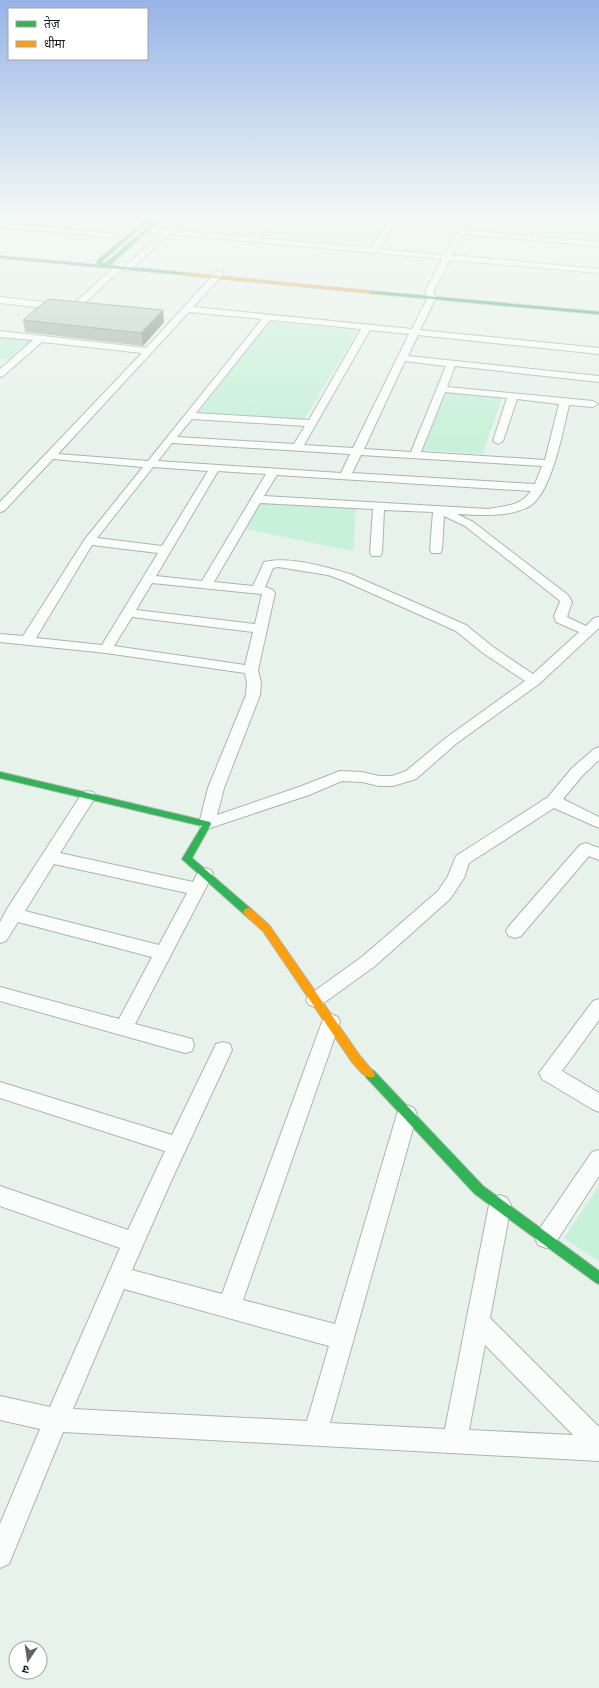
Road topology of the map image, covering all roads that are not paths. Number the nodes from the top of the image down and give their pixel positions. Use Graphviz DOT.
graph roads {
  1 [pos="90,295"];
  2 [pos="201,295"];
  3 [pos="430,295"];
  4 [pos="0,300"];
  5 [pos="74,308"];
  6 [pos="599,308"];
  7 [pos="188,309"];
  8 [pos="89,310"];
  9 [pos="599,313"];
  10 [pos="164,317"];
  11 [pos="268,317"];
  12 [pos="178,319"];
  13 [pos="367,327"];
  14 [pos="415,332"];
  15 [pos="0,334"];
  16 [pos="41,338"];
  17 [pos="149,351"];
  18 [pos="599,351"];
  19 [pos="402,358"];
  20 [pos="0,363"];
  21 [pos="452,363"];
  22 [pos="12,364"];
  23 [pos="0,374"];
  24 [pos="599,379"];
  25 [pos="442,389"];
  26 [pos="513,396"];
  27 [pos="565,401"];
  28 [pos="593,404"];
  29 [pos="188,416"];
  30 [pos="312,423"];
  31 [pos="169,440"];
  32 [pos="498,441"];
  33 [pos="298,448"];
  34 [pos="357,451"];
  35 [pos="415,455"];
  36 [pos="50,456"];
  37 [pos="548,463"];
  38 [pos="149,464"];
  39 [pos="215,468"];
  40 [pos="273,472"];
  41 [pos="345,476"];
  42 [pos="420,482"];
  43 [pos="538,488"];
  44 [pos="257,499"];
  45 [pos="379,506"];
  46 [pos="418,508"];
  47 [pos="0,509"];
  48 [pos="439,509"];
  49 [pos="88,541"];
  50 [pos="166,550"];
  51 [pos="436,550"];
  52 [pos="376,553"];
  53 [pos="149,579"];
  54 [pos="206,585"];
  55 [pos="257,591"];
  56 [pos="129,612"];
  57 [pos="599,621"];
  58 [pos="261,629"];
  59 [pos="587,632"];
  60 [pos="0,638"];
  61 [pos="27,641"];
  62 [pos="106,649"];
  63 [pos="251,670"];
  64 [pos="534,681"];
  65 [pos="599,752"];
  66 [pos="0,776"];
  67 [pos="88,796"];
  68 [pos="552,801"];
  69 [pos="599,823"];
  70 [pos="207,824"];
  71 [pos="599,854"];
  72 [pos="50,857"];
  73 [pos="201,882"];
  74 [pos="13,914"];
  75 [pos="515,931"];
  76 [pos="0,936"];
  77 [pos="163,953"];
  78 [pos="0,994"];
  79 [pos="315,1000"];
  80 [pos="599,1007"];
  81 [pos="331,1022"];
  82 [pos="123,1029"];
  83 [pos="185,1046"];
  84 [pos="223,1050"];
  85 [pos="2,1094"];
  86 [pos="599,1103"];
  87 [pos="408,1114"];
  88 [pos="176,1145"];
  89 [pos="599,1158"];
  90 [pos="0,1196"];
  91 [pos="500,1205"];
  92 [pos="546,1238"];
  93 [pos="134,1242"];
  94 [pos="119,1276"];
  95 [pos="599,1278"];
  96 [pos="229,1307"];
  97 [pos="478,1322"];
  98 [pos="343,1338"];
  99 [pos="0,1408"];
  100 [pos="55,1420"];
  101 [pos="315,1434"];
  102 [pos="455,1442"];
  103 [pos="599,1444"];
  104 [pos="599,1449"];
  105 [pos="0,1555"];
  1 -- 5 [label="street"];
  2 -- 7 [label="street"];
  3 -- 6 [label="street"];
  3 -- 9 [label="street"];
  3 -- 14 [label="street"];
  4 -- 5 [label="street"];
  5 -- 8 [label="street"];
  7 -- 11 [label="street"];
  7 -- 12 [label="street"];
  10 -- 12 [label="street"];
  11 -- 13 [label="street"];
  11 -- 29 [label="street"];
  12 -- 17 [label="street"];
  13 -- 14 [label="street"];
  13 -- 30 [label="street"];
  14 -- 18 [label="street"];
  14 -- 19 [label="street"];
  15 -- 16 [label="street"];
  16 -- 17 [label="street"];
  16 -- 22 [label="street"];
  17 -- 36 [label="street"];
  19 -- 21 [label="street"];
  19 -- 34 [label="street"];
  20 -- 22 [label="street"];
  21 -- 24 [label="street"];
  21 -- 25 [label="street"];
  22 -- 23 [label="street"];
  25 -- 26 [label="street"];
  25 -- 35 [label="street"];
  26 -- 27 [label="street"];
  26 -- 32 [label="street"];
  27 -- 28 [label="street"];
  27 -- 37 [label="street"];
  29 -- 30 [label="street"];
  29 -- 31 [label="street"];
  30 -- 33 [label="street"];
  31 -- 33 [label="street"];
  31 -- 38 [label="street"];
  33 -- 34 [label="street"];
  34 -- 35 [label="street"];
  34 -- 41 [label="street"];
  35 -- 37 [label="street"];
  36 -- 38 [label="street"];
  36 -- 47 [label="street"];
  37 -- 43 [label="street"];
  38 -- 39 [label="street"];
  38 -- 49 [label="street"];
  39 -- 40 [label="street"];
  39 -- 50 [label="street"];
  40 -- 41 [label="street"];
  40 -- 44 [label="street"];
  41 -- 42 [label="street"];
  42 -- 43 [label="street"];
  42 -- 46 [label="street"];
  43 -- 48 [label="street"];
  44 -- 45 [label="street"];
  44 -- 54 [label="street"];
  45 -- 46 [label="street"];
  45 -- 52 [label="street"];
  46 -- 48 [label="street"];
  48 -- 51 [label="street"];
  48 -- 59 [label="street"];
  49 -- 50 [label="street"];
  49 -- 61 [label="street"];
  50 -- 53 [label="street"];
  53 -- 54 [label="street"];
  53 -- 56 [label="street"];
  54 -- 55 [label="street"];
  55 -- 58 [label="street"];
  55 -- 64 [label="street"];
  56 -- 58 [label="street"];
  56 -- 62 [label="street"];
  57 -- 59 [label="street"];
  58 -- 63 [label="street"];
  59 -- 64 [label="street"];
  60 -- 61 [label="street"];
  61 -- 62 [label="street"];
  62 -- 63 [label="street"];
  63 -- 70 [label="street"];
  64 -- 70 [label="street"];
  65 -- 68 [label="street"];
  66 -- 67 [label="street"];
  67 -- 70 [label="street"];
  67 -- 72 [label="street"];
  68 -- 69 [label="street"];
  68 -- 79 [label="street"];
  70 -- 73 [label="street"];
  71 -- 75 [label="street"];
  72 -- 73 [label="street"];
  72 -- 74 [label="street"];
  73 -- 77 [label="street"];
  73 -- 79 [label="street"];
  74 -- 76 [label="street"];
  74 -- 77 [label="street"];
  77 -- 82 [label="street"];
  78 -- 82 [label="street"];
  79 -- 81 [label="street"];
  80 -- 86 [label="street"];
  81 -- 87 [label="street"];
  81 -- 96 [label="street"];
  82 -- 83 [label="street"];
  84 -- 88 [label="street"];
  85 -- 88 [label="street"];
  87 -- 91 [label="street"];
  87 -- 98 [label="street"];
  88 -- 93 [label="street"];
  89 -- 92 [label="street"];
  90 -- 93 [label="street"];
  91 -- 92 [label="street"];
  91 -- 97 [label="street"];
  92 -- 95 [label="street"];
  93 -- 94 [label="street"];
  94 -- 96 [label="street"];
  94 -- 100 [label="street"];
  96 -- 98 [label="street"];
  97 -- 102 [label="street"];
  97 -- 103 [label="street"];
  98 -- 101 [label="street"];
  99 -- 100 [label="street"];
  100 -- 101 [label="street"];
  100 -- 105 [label="street"];
  101 -- 102 [label="street"];
  102 -- 104 [label="street"];
}
